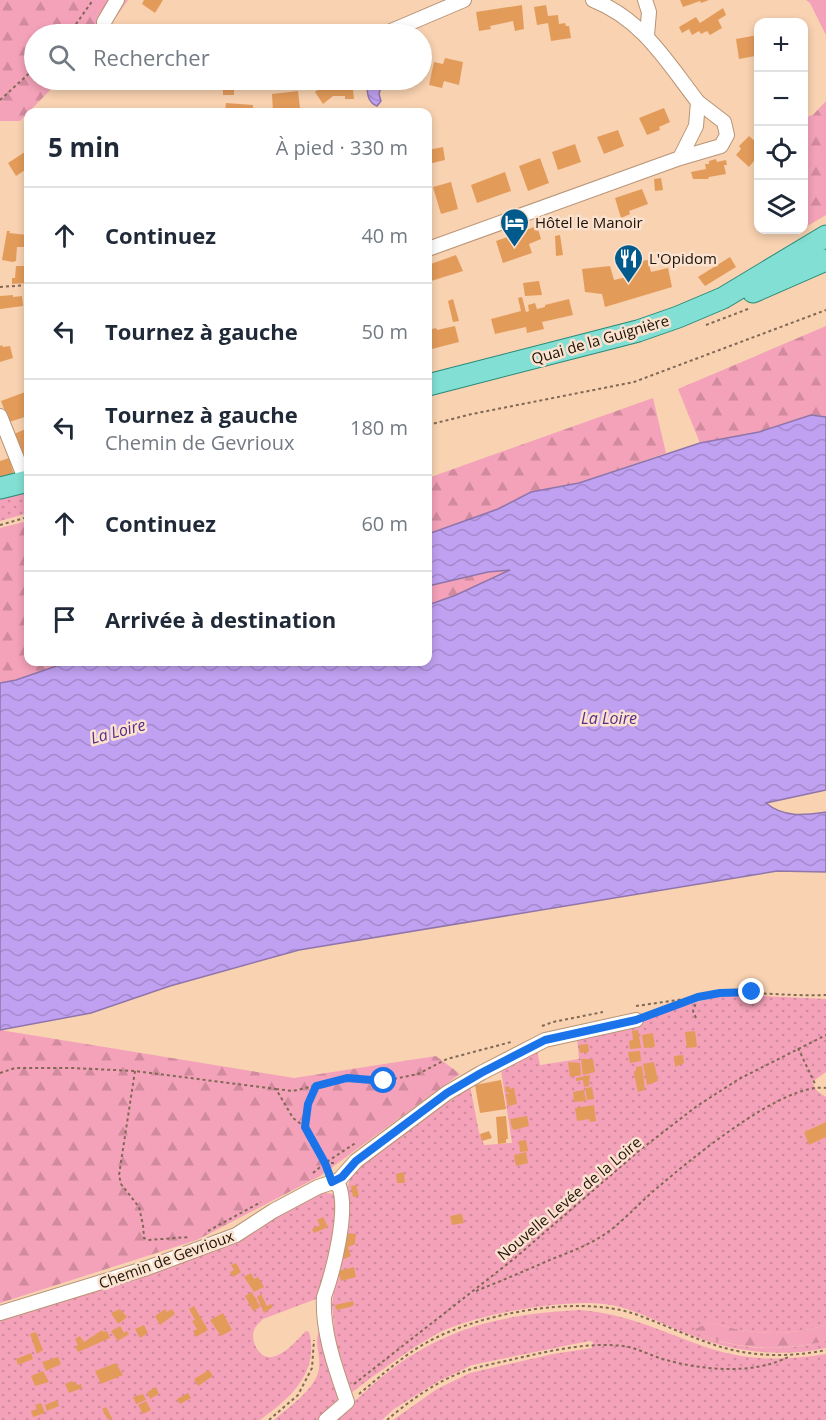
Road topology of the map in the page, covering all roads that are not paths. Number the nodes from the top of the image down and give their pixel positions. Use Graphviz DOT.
graph roads {
  1 [pos="117,0"];
  2 [pos="464,0"];
  3 [pos="593,0"];
  4 [pos="645,0"];
  5 [pos="104,24"];
  6 [pos="408,24"];
  7 [pos="647,35"];
  8 [pos="698,102"];
  9 [pos="680,158"];
  10 [pos="826,236"];
  11 [pos="432,248"];
  12 [pos="826,260"];
  13 [pos="723,298"];
  14 [pos="432,384"];
  15 [pos="0,416"];
  16 [pos="24,474"];
  17 [pos="24,482"];
  18 [pos="0,488"];
  19 [pos="636,1020"];
  20 [pos="332,1182"];
  21 [pos="0,1313"];
  22 [pos="326,1420"];
  1 -- 5 [label="street"];
  2 -- 6 [label="street"];
  3 -- 7 [label="street"];
  4 -- 7 [label="street"];
  7 -- 8 [label="street"];
  8 -- 9 [label="street"];
  8 -- 9 [label="street"];
  9 -- 11 [label="street"];
  10 -- 13 [label="main road, Quai de la Guignière"];
  12 -- 13 [label="main road"];
  13 -- 14 [label="main road, Quai de la Guignière"];
  15 -- 16 [label="street"];
  17 -- 18 [label="main road"];
  19 -- 20 [label="street, Chemin de Gevrioux"];
  20 -- 21 [label="street, Chemin de Gevrioux"];
  20 -- 22 [label="street"];
}
